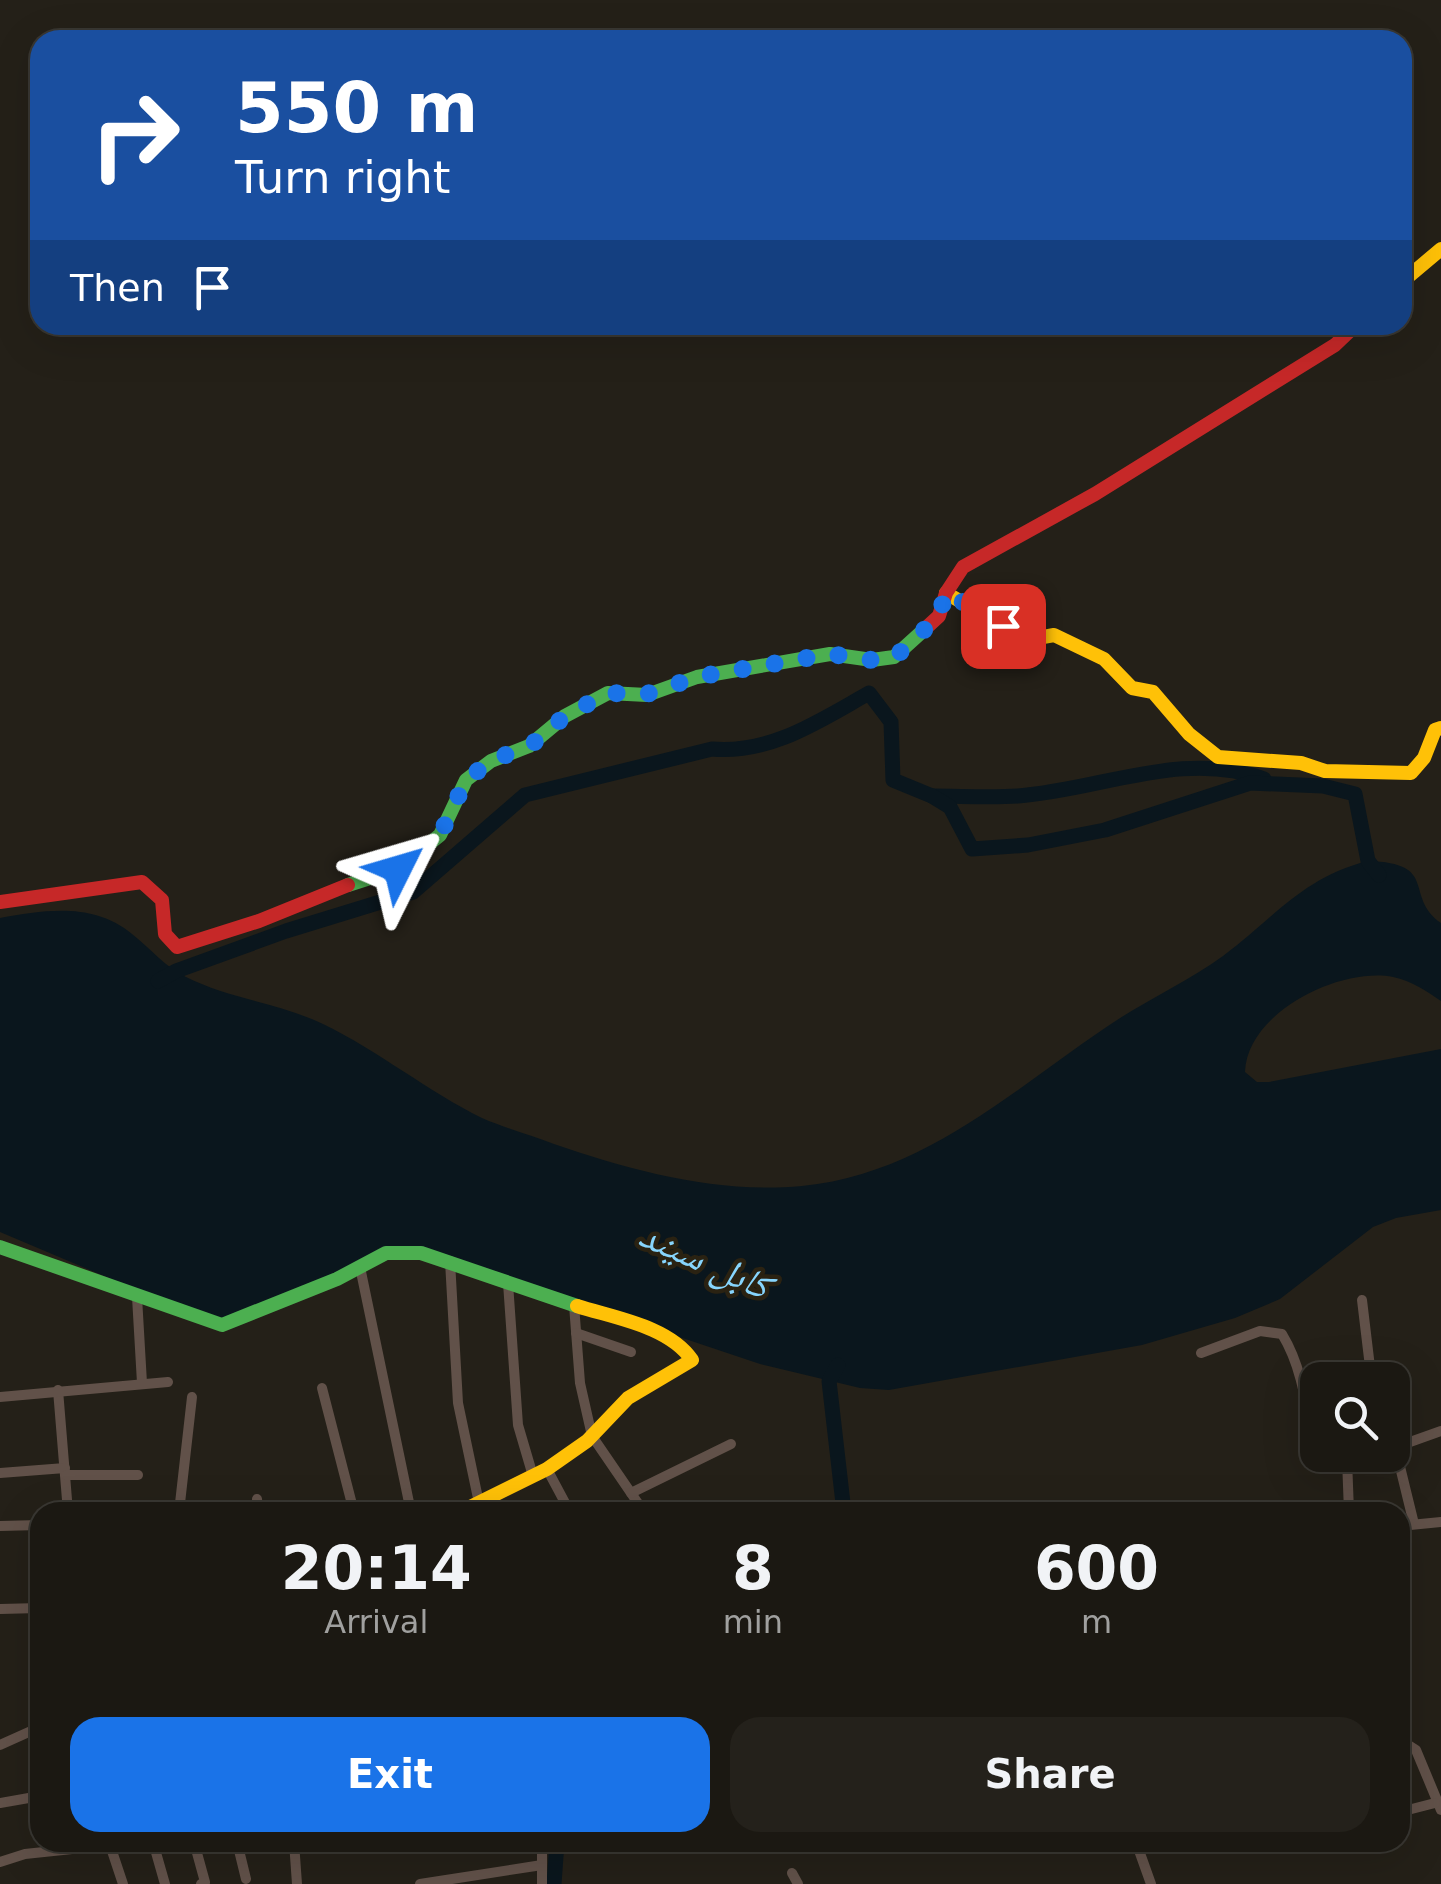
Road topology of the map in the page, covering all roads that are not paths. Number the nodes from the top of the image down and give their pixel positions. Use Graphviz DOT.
graph roads {
  1 [pos="1441,249"];
  2 [pos="1412,274"];
  3 [pos="1345,335"];
  4 [pos="946,592"];
  5 [pos="1441,728"];
  6 [pos="0,902"];
  7 [pos="0,1248"];
  8 [pos="450,1261"];
  9 [pos="360,1267"];
  10 [pos="508,1283"];
  11 [pos="137,1297"];
  12 [pos="1362,1300"];
  13 [pos="574,1304"];
  14 [pos="576,1333"];
  15 [pos="631,1352"];
  16 [pos="1200,1353"];
  17 [pos="1369,1362"];
  18 [pos="1300,1376"];
  19 [pos="168,1382"];
  20 [pos="142,1383"];
  21 [pos="322,1388"];
  22 [pos="58,1390"];
  23 [pos="0,1397"];
  24 [pos="192,1398"];
  25 [pos="1441,1431"];
  26 [pos="592,1436"];
  27 [pos="1410,1442"];
  28 [pos="731,1444"];
  29 [pos="548,1469"];
  30 [pos="65,1472"];
  31 [pos="1347,1472"];
  32 [pos="1402,1472"];
  33 [pos="0,1474"];
  34 [pos="138,1475"];
  35 [pos="532,1476"];
  36 [pos="631,1493"];
  37 [pos="67,1502"];
  38 [pos="180,1502"];
  39 [pos="351,1502"];
  40 [pos="410,1502"];
  41 [pos="479,1502"];
  42 [pos="483,1502"];
  43 [pos="565,1502"];
  44 [pos="637,1502"];
  45 [pos="1349,1502"];
  46 [pos="1409,1502"];
  47 [pos="1410,1507"];
  48 [pos="1441,1522"];
  49 [pos="1414,1524"];
  50 [pos="30,1525"];
  51 [pos="1410,1525"];
  52 [pos="0,1526"];
  53 [pos="30,1608"];
  54 [pos="0,1609"];
  55 [pos="30,1732"];
  56 [pos="0,1745"];
  57 [pos="1410,1746"];
  58 [pos="30,1798"];
  59 [pos="0,1803"];
  60 [pos="1438,1807"];
  61 [pos="1410,1811"];
  62 [pos="42,1852"];
  63 [pos="112,1852"];
  64 [pos="157,1852"];
  65 [pos="197,1852"];
  66 [pos="239,1852"];
  67 [pos="295,1852"];
  68 [pos="542,1852"];
  69 [pos="1140,1852"];
  70 [pos="0,1862"];
  71 [pos="542,1865"];
  72 [pos="246,1879"];
  73 [pos="123,1884"];
  74 [pos="165,1884"];
  75 [pos="201,1884"];
  76 [pos="297,1884"];
  77 [pos="420,1884"];
  78 [pos="542,1884"];
  79 [pos="1151,1884"];
  1 -- 2 [label="street"];
  3 -- 4 [label="street"];
  4 -- 5 [label="street"];
  4 -- 6 [label="street"];
  7 -- 11 [label="street"];
  8 -- 9 [label="street"];
  8 -- 10 [label="street"];
  8 -- 41 [label="street"];
  9 -- 11 [label="street"];
  9 -- 40 [label="street"];
  10 -- 13 [label="street"];
  10 -- 35 [label="street"];
  11 -- 20 [label="street"];
  12 -- 17 [label="street"];
  13 -- 14 [label="street"];
  13 -- 26 [label="street"];
  14 -- 15 [label="street"];
  14 -- 26 [label="street"];
  16 -- 18 [label="street"];
  19 -- 20 [label="street"];
  20 -- 22 [label="street"];
  21 -- 39 [label="street"];
  22 -- 23 [label="street"];
  22 -- 30 [label="street"];
  24 -- 38 [label="street"];
  25 -- 27 [label="street"];
  26 -- 29 [label="street"];
  26 -- 36 [label="street"];
  28 -- 36 [label="street"];
  29 -- 35 [label="street"];
  29 -- 43 [label="street"];
  30 -- 33 [label="street"];
  30 -- 34 [label="street"];
  30 -- 37 [label="street"];
  31 -- 45 [label="street"];
  32 -- 46 [label="street"];
  35 -- 42 [label="street"];
  36 -- 44 [label="street"];
  47 -- 49 [label="street"];
  48 -- 49 [label="street"];
  49 -- 51 [label="street"];
  50 -- 52 [label="street"];
  53 -- 54 [label="street"];
  55 -- 56 [label="street"];
  57 -- 60 [label="street"];
  58 -- 59 [label="street"];
  60 -- 61 [label="street"];
  62 -- 70 [label="street"];
  63 -- 73 [label="street"];
  64 -- 74 [label="street"];
  65 -- 75 [label="street"];
  66 -- 72 [label="street"];
  67 -- 76 [label="street"];
  68 -- 71 [label="street"];
  69 -- 79 [label="street"];
  71 -- 77 [label="street"];
  71 -- 78 [label="street"];
}
